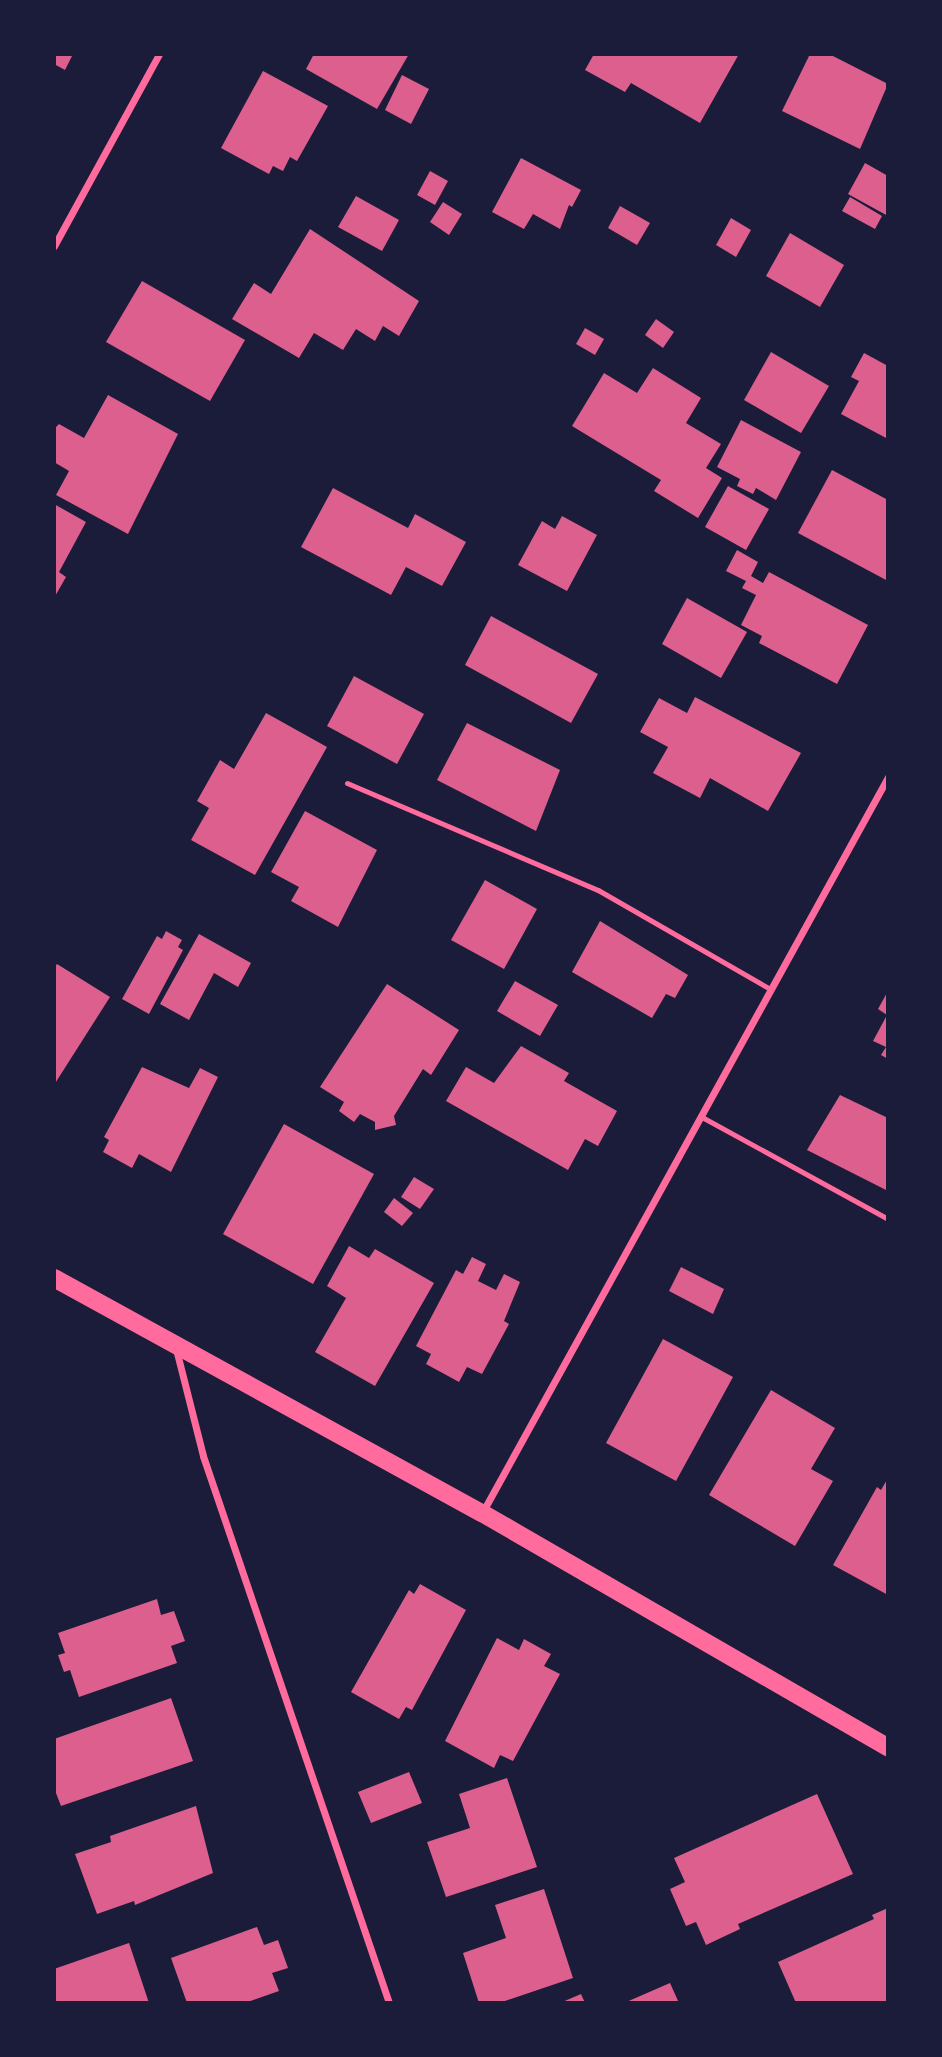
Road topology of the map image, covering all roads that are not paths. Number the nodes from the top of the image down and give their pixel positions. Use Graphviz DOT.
graph roads {
  1 [pos="159,54"];
  2 [pos="54,246"];
  3 [pos="888,777"];
  4 [pos="346,783"];
  5 [pos="770,989"];
  6 [pos="700,1116"];
  7 [pos="888,1219"];
  8 [pos="54,1278"];
  9 [pos="175,1345"];
  10 [pos="482,1513"];
  11 [pos="888,1747"];
  12 [pos="389,2003"];
  1 -- 2 [label="street"];
  3 -- 5 [label="street"];
  4 -- 5 [label="lane"];
  5 -- 6 [label="street"];
  6 -- 7 [label="lane"];
  6 -- 10 [label="street"];
  8 -- 9 [label="main road"];
  9 -- 10 [label="main road"];
  9 -- 12 [label="street"];
  10 -- 11 [label="main road"];
}
